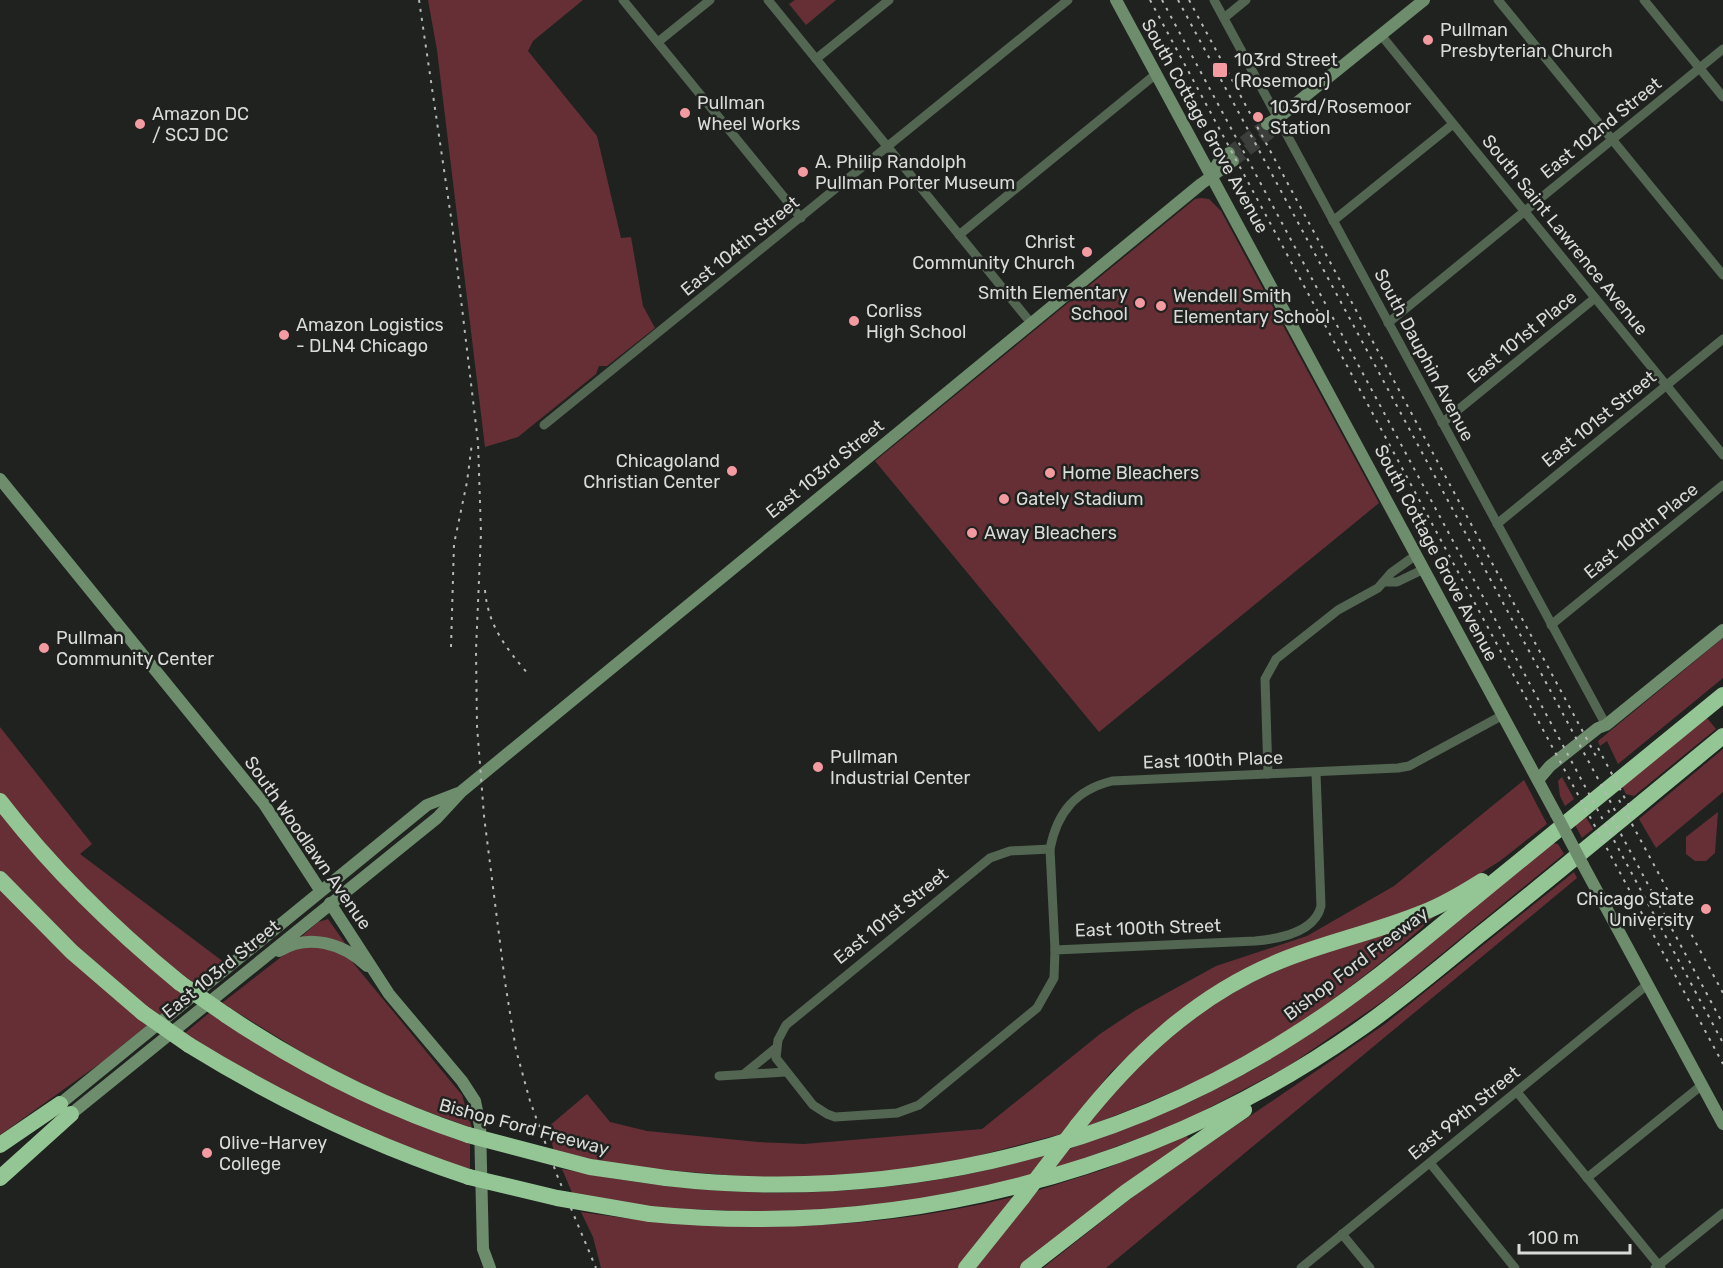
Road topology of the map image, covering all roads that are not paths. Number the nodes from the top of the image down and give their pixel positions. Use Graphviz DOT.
graph roads {
  1 [pos="623,0"];
  2 [pos="710,0"];
  3 [pos="768,0"];
  4 [pos="889,0"];
  5 [pos="1068,0"];
  6 [pos="1116,0"];
  7 [pos="1214,0"];
  8 [pos="1246,0"];
  9 [pos="1424,0"];
  10 [pos="1498,0"];
  11 [pos="1644,0"];
  12 [pos="1224,18"];
  13 [pos="1381,35"];
  14 [pos="658,42"];
  15 [pos="1723,49"];
  16 [pos="816,59"];
  17 [pos="1699,68"];
  18 [pos="1156,74"];
  19 [pos="1723,98"];
  20 [pos="1453,123"];
  21 [pos="1272,125"];
  22 [pos="1612,140"];
  23 [pos="888,147"];
  24 [pos="1231,157"];
  25 [pos="1211,175"];
  26 [pos="1524,211"];
  27 [pos="801,218"];
  28 [pos="1333,220"];
  29 [pos="959,235"];
  30 [pos="1723,275"];
  31 [pos="1595,298"];
  32 [pos="1032,323"];
  33 [pos="1388,323"];
  34 [pos="1723,339"];
  35 [pos="1666,386"];
  36 [pos="1442,423"];
  37 [pos="544,425"];
  38 [pos="1723,455"];
  39 [pos="0,479"];
  40 [pos="1723,485"];
  41 [pos="1497,524"];
  42 [pos="1416,555"];
  43 [pos="1424,569"];
  44 [pos="1385,582"];
  45 [pos="1551,625"];
  46 [pos="1723,630"];
  47 [pos="1723,695"];
  48 [pos="1503,715"];
  49 [pos="1606,725"];
  50 [pos="1723,736"];
  51 [pos="1650,754"];
  52 [pos="1316,773"];
  53 [pos="1268,774"];
  54 [pos="1538,780"];
  55 [pos="462,791"];
  56 [pos="0,801"];
  57 [pos="1050,849"];
  58 [pos="0,879"];
  59 [pos="320,890"];
  60 [pos="330,903"];
  61 [pos="1055,950"];
  62 [pos="247,971"];
  63 [pos="375,974"];
  64 [pos="1648,984"];
  65 [pos="1355,1033"];
  66 [pos="776,1048"];
  67 [pos="786,1072"];
  68 [pos="744,1074"];
  69 [pos="719,1076"];
  70 [pos="1702,1084"];
  71 [pos="1517,1092"];
  72 [pos="66,1109"];
  73 [pos="1723,1125"];
  74 [pos="0,1145"];
  75 [pos="0,1153"];
  76 [pos="1430,1163"];
  77 [pos="0,1172"];
  78 [pos="0,1178"];
  79 [pos="1587,1178"];
  80 [pos="1723,1213"];
  81 [pos="1342,1234"];
  82 [pos="1658,1267"];
  83 [pos="490,1268"];
  84 [pos="966,1268"];
  85 [pos="1028,1268"];
  86 [pos="1301,1268"];
  87 [pos="1370,1268"];
  88 [pos="1515,1268"];
  1 -- 14 [label="street"];
  2 -- 14 [label="street"];
  3 -- 16 [label="street"];
  4 -- 16 [label="street"];
  5 -- 23 [label="street, East 104th Street"];
  6 -- 18 [label="main road, South Cottage Grove Avenue"];
  7 -- 12 [label="street, South Dauphin Avenue"];
  8 -- 12 [label="street"];
  9 -- 13 [label="main road"];
  10 -- 22 [label="street"];
  11 -- 17 [label="street"];
  12 -- 21 [label="street, South Dauphin Avenue"];
  13 -- 20 [label="street, South Saint Lawrence Avenue"];
  13 -- 21 [label="main road"];
  14 -- 27 [label="street"];
  15 -- 17 [label="street, East 102nd Street"];
  16 -- 23 [label="street"];
  17 -- 19 [label="street"];
  17 -- 22 [label="street, East 102nd Street"];
  18 -- 25 [label="main road, South Cottage Grove Avenue"];
  18 -- 29 [label="street"];
  20 -- 26 [label="street, South Saint Lawrence Avenue"];
  20 -- 28 [label="street"];
  21 -- 28 [label="street, South Dauphin Avenue"];
  22 -- 26 [label="street, East 102nd Street"];
  22 -- 30 [label="street"];
  23 -- 27 [label="street, East 104th Street"];
  23 -- 29 [label="street"];
  24 -- 25 [label="main road, East 103rd Street"];
  25 -- 32 [label="main road, East 103rd Street"];
  25 -- 42 [label="main road, South Cottage Grove Avenue"];
  26 -- 31 [label="street, South Saint Lawrence Avenue"];
  26 -- 33 [label="street, East 102nd Street"];
  27 -- 37 [label="street, East 104th Street"];
  28 -- 33 [label="street, South Dauphin Avenue"];
  29 -- 32 [label="street"];
  31 -- 35 [label="street, South Saint Lawrence Avenue"];
  31 -- 36 [label="street, East 101st Place"];
  32 -- 55 [label="main road, East 103rd Street"];
  33 -- 36 [label="street, South Dauphin Avenue"];
  34 -- 35 [label="street, East 101st Street"];
  35 -- 38 [label="street, South Saint Lawrence Avenue"];
  35 -- 41 [label="street, East 101st Street"];
  36 -- 41 [label="street, South Dauphin Avenue"];
  39 -- 59 [label="main road, South Woodlawn Avenue"];
  40 -- 45 [label="street, East 100th Place"];
  41 -- 45 [label="street, South Dauphin Avenue"];
  42 -- 43 [label="main road, South Cottage Grove Avenue"];
  42 -- 44 [label="street"];
  43 -- 44 [label="street"];
  43 -- 48 [label="main road, South Cottage Grove Avenue"];
  44 -- 53 [label="street"];
  45 -- 49 [label="street, South Dauphin Avenue"];
  46 -- 49 [label="main road"];
  47 -- 51 [label="highway, Bishop Ford Freeway"];
  48 -- 52 [label="street, East 100th Place"];
  48 -- 54 [label="main road, South Cottage Grove Avenue"];
  49 -- 54 [label="main road"];
  50 -- 65 [label="highway"];
  51 -- 56 [label="highway, Bishop Ford Freeway, bridge"];
  51 -- 84 [label="highway, bridge"];
  52 -- 53 [label="street, East 100th Place"];
  52 -- 61 [label="street, East 100th Street"];
  53 -- 57 [label="street, East 100th Place"];
  54 -- 64 [label="main road, South Cottage Grove Avenue, bridge"];
  55 -- 59 [label="main road, East 103rd Street"];
  55 -- 60 [label="main road, East 103rd Street"];
  57 -- 61 [label="street, East 100th Place"];
  57 -- 66 [label="street, East 101st Street"];
  58 -- 65 [label="highway, bridge"];
  59 -- 60 [label="street, South Woodlawn Avenue"];
  59 -- 72 [label="main road, East 103rd Street"];
  60 -- 62 [label="main road, East 103rd Street"];
  60 -- 63 [label="main road, South Woodlawn Avenue"];
  61 -- 67 [label="street, East 100th Street"];
  62 -- 63 [label="main road"];
  62 -- 72 [label="main road, East 103rd Street"];
  63 -- 83 [label="main road, South Woodlawn Avenue"];
  64 -- 70 [label="main road, South Cottage Grove Avenue"];
  64 -- 71 [label="street, East 99th Street"];
  65 -- 85 [label="highway"];
  66 -- 67 [label="street"];
  66 -- 68 [label="street, East 101st Street"];
  67 -- 68 [label="street"];
  68 -- 69 [label="street"];
  70 -- 73 [label="main road, South Cottage Grove Avenue"];
  70 -- 79 [label="street"];
  71 -- 76 [label="street, East 99th Street"];
  71 -- 79 [label="street"];
  72 -- 74 [label="highway"];
  72 -- 75 [label="main road, East 103rd Street"];
  72 -- 77 [label="main road, East 103rd Street"];
  72 -- 78 [label="highway"];
  76 -- 81 [label="street, East 99th Street"];
  76 -- 88 [label="street"];
  79 -- 82 [label="street"];
  80 -- 82 [label="street"];
  81 -- 86 [label="street, East 99th Street"];
  81 -- 87 [label="street"];
}
